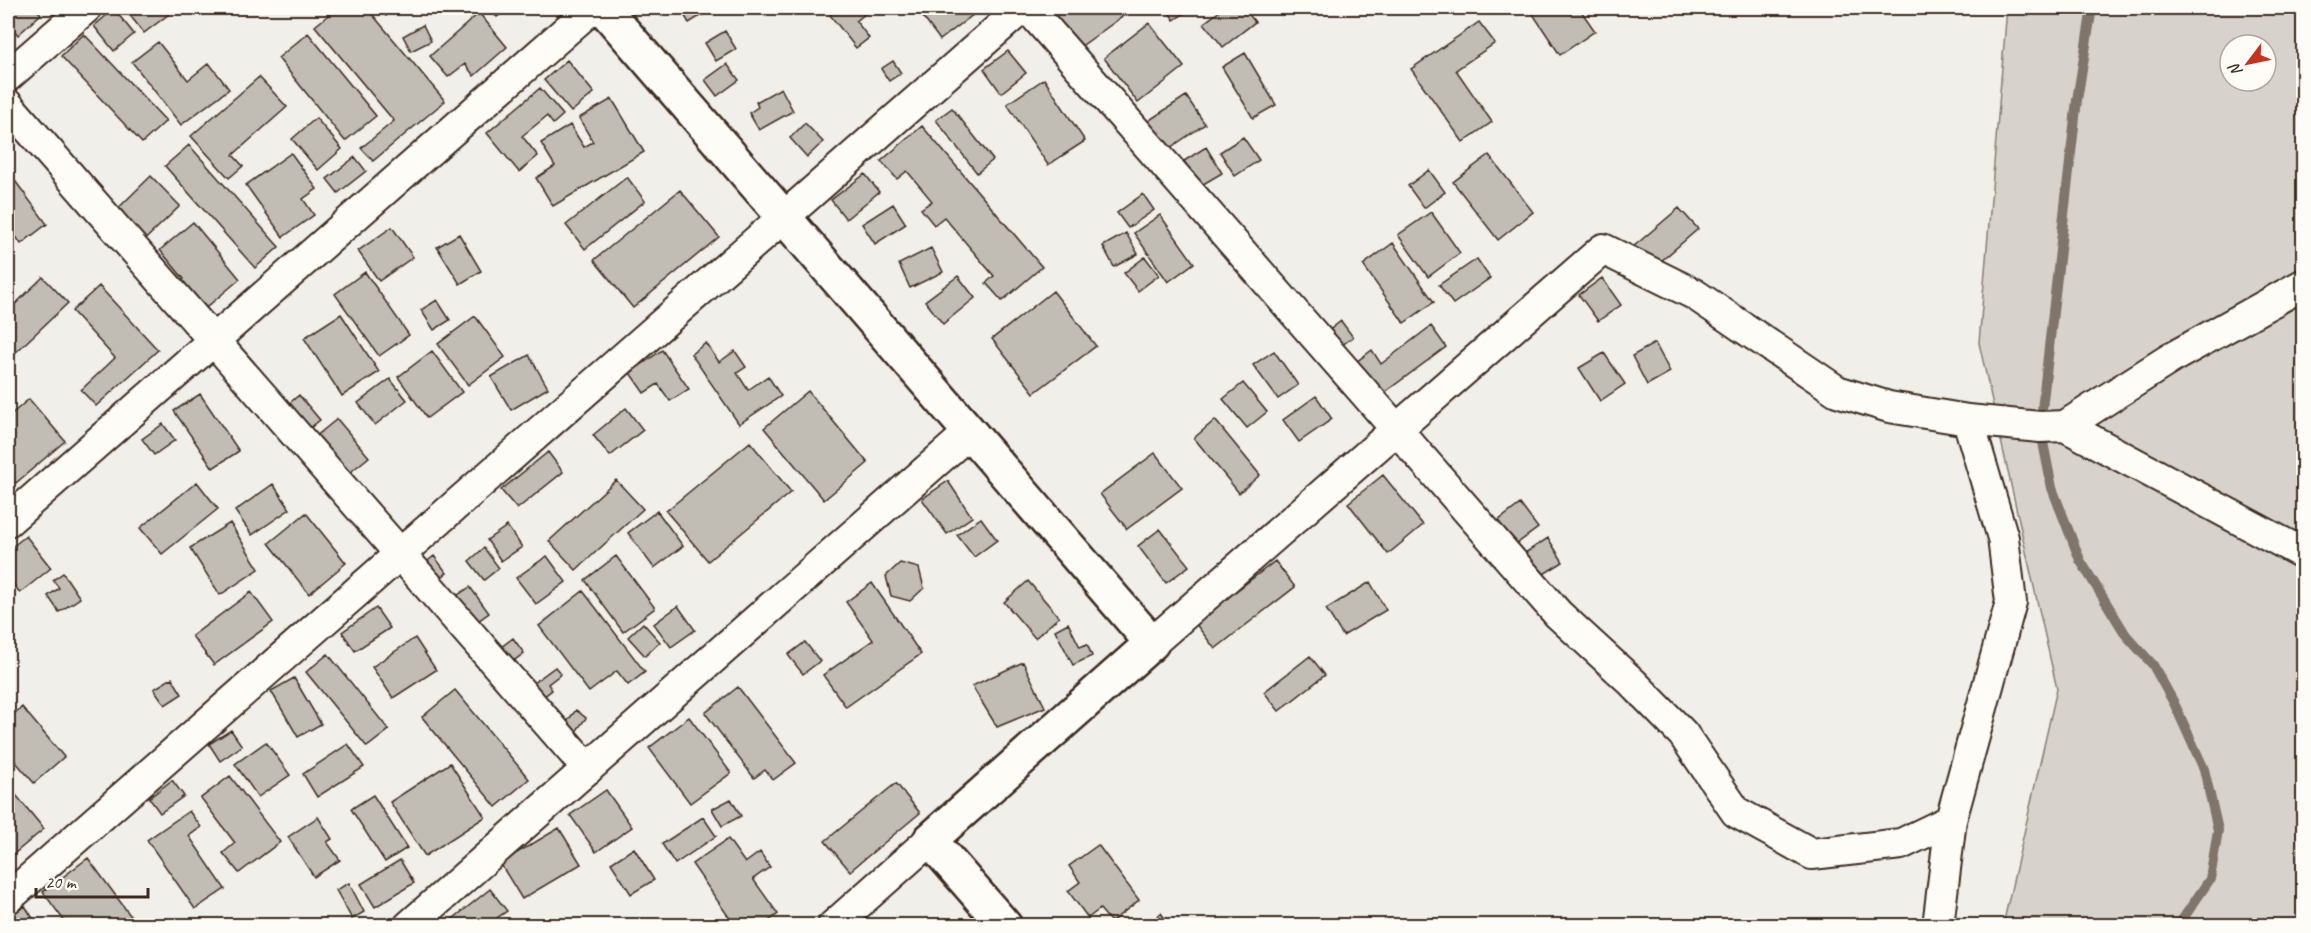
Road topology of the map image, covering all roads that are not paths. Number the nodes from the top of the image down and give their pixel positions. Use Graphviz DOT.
graph roads {
  1 [pos="86,8"];
  2 [pos="592,8"];
  3 [pos="603,8"];
  4 [pos="1022,8"];
  5 [pos="1028,8"];
  6 [pos="8,76"];
  7 [pos="8,105"];
  8 [pos="783,216"];
  9 [pos="2304,284"];
  10 [pos="213,340"];
  11 [pos="1968,420"];
  12 [pos="2065,426"];
  13 [pos="1397,430"];
  14 [pos="969,432"];
  15 [pos="8,520"];
  16 [pos="400,553"];
  17 [pos="2304,554"];
  18 [pos="1152,643"];
  19 [pos="588,768"];
  20 [pos="1952,820"];
  21 [pos="930,840"];
  22 [pos="8,898"];
  23 [pos="410,926"];
  24 [pos="832,926"];
  25 [pos="1005,926"];
  26 [pos="1938,926"];
  1 -- 6 [label="street"];
  2 -- 10 [label="street"];
  3 -- 8 [label="street"];
  4 -- 8 [label="street"];
  5 -- 13 [label="street"];
  7 -- 10 [label="street"];
  8 -- 14 [label="street"];
  8 -- 16 [label="street"];
  9 -- 12 [label="street"];
  10 -- 15 [label="street"];
  10 -- 16 [label="street"];
  11 -- 12 [label="street"];
  11 -- 13 [label="street"];
  11 -- 20 [label="street"];
  12 -- 17 [label="street"];
  13 -- 18 [label="street"];
  13 -- 20 [label="street"];
  14 -- 18 [label="street"];
  14 -- 19 [label="street"];
  16 -- 19 [label="street"];
  16 -- 22 [label="street"];
  18 -- 21 [label="street"];
  19 -- 23 [label="street"];
  20 -- 26 [label="street"];
  21 -- 24 [label="street"];
  21 -- 25 [label="street"];
}
